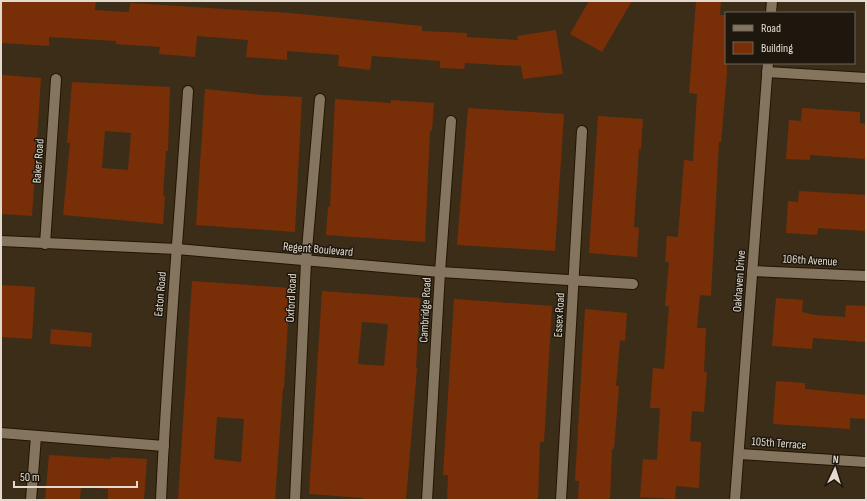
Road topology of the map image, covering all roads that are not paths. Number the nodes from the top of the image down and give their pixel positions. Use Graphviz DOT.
graph roads {
  1 [pos="772,1"];
  2 [pos="772,12"];
  3 [pos="767,67"];
  4 [pos="866,78"];
  5 [pos="56,79"];
  6 [pos="188,91"];
  7 [pos="320,98"];
  8 [pos="451,121"];
  9 [pos="582,131"];
  10 [pos="1,241"];
  11 [pos="45,244"];
  12 [pos="177,249"];
  13 [pos="306,261"];
  14 [pos="752,271"];
  15 [pos="440,272"];
  16 [pos="866,276"];
  17 [pos="574,281"];
  18 [pos="633,284"];
  19 [pos="1,433"];
  20 [pos="36,436"];
  21 [pos="164,446"];
  22 [pos="739,454"];
  23 [pos="866,462"];
  24 [pos="31,500"];
  25 [pos="160,500"];
  26 [pos="295,500"];
  27 [pos="427,500"];
  28 [pos="561,500"];
  29 [pos="735,500"];
  1 -- 2 [label="street"];
  3 -- 4 [label="street"];
  3 -- 14 [label="street, Oakhaven Drive"];
  5 -- 11 [label="street, Baker Road"];
  6 -- 12 [label="street, Eaton Road"];
  7 -- 13 [label="street, Oxford Road"];
  8 -- 15 [label="street, Cambridge Road"];
  9 -- 17 [label="street, Essex Road"];
  10 -- 11 [label="street, Regent Boulevard"];
  11 -- 12 [label="street, Regent Boulevard"];
  12 -- 13 [label="street, Regent Boulevard"];
  12 -- 21 [label="street, Eaton Road"];
  13 -- 15 [label="street, Regent Boulevard"];
  13 -- 26 [label="street, Oxford Road"];
  14 -- 16 [label="street, 106th Avenue"];
  14 -- 22 [label="street, Oakhaven Drive"];
  15 -- 17 [label="street, Regent Boulevard"];
  15 -- 27 [label="street, Cambridge Road"];
  17 -- 18 [label="street, Regent Boulevard"];
  17 -- 28 [label="street, Essex Road"];
  19 -- 20 [label="street"];
  20 -- 21 [label="street"];
  20 -- 24 [label="street"];
  21 -- 25 [label="street, Eaton Road"];
  22 -- 23 [label="street, 105th Terrace"];
  22 -- 29 [label="street, Oakhaven Drive"];
}
